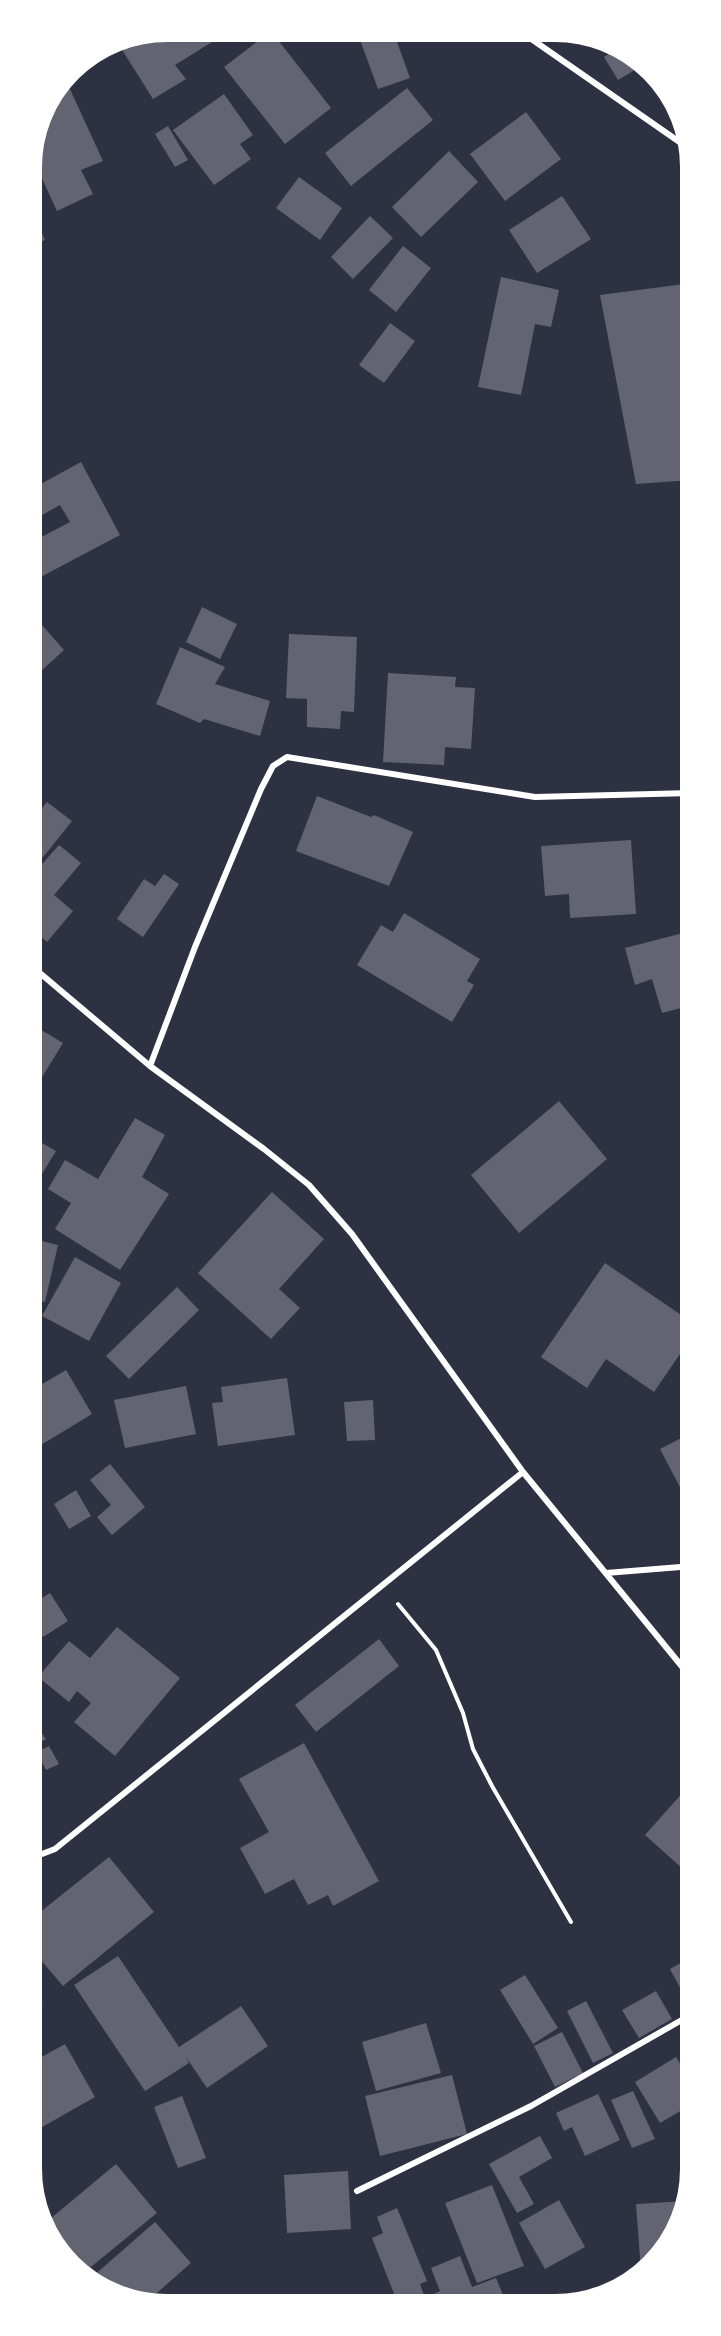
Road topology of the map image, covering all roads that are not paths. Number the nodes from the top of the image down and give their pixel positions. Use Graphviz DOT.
graph roads {
  1 [pos="530,38"];
  2 [pos="681,143"];
  3 [pos="684,793"];
  4 [pos="38,971"];
  5 [pos="150,1066"];
  6 [pos="523,1472"];
  7 [pos="683,1567"];
  8 [pos="606,1573"];
  9 [pos="683,1668"];
  10 [pos="38,1856"];
  11 [pos="683,2019"];
  12 [pos="357,2191"];
  1 -- 2 [label="street"];
  3 -- 5 [label="street"];
  4 -- 5 [label="street"];
  5 -- 6 [label="street"];
  6 -- 8 [label="street"];
  6 -- 10 [label="street"];
  7 -- 8 [label="street"];
  8 -- 9 [label="street"];
  11 -- 12 [label="street"];
}
